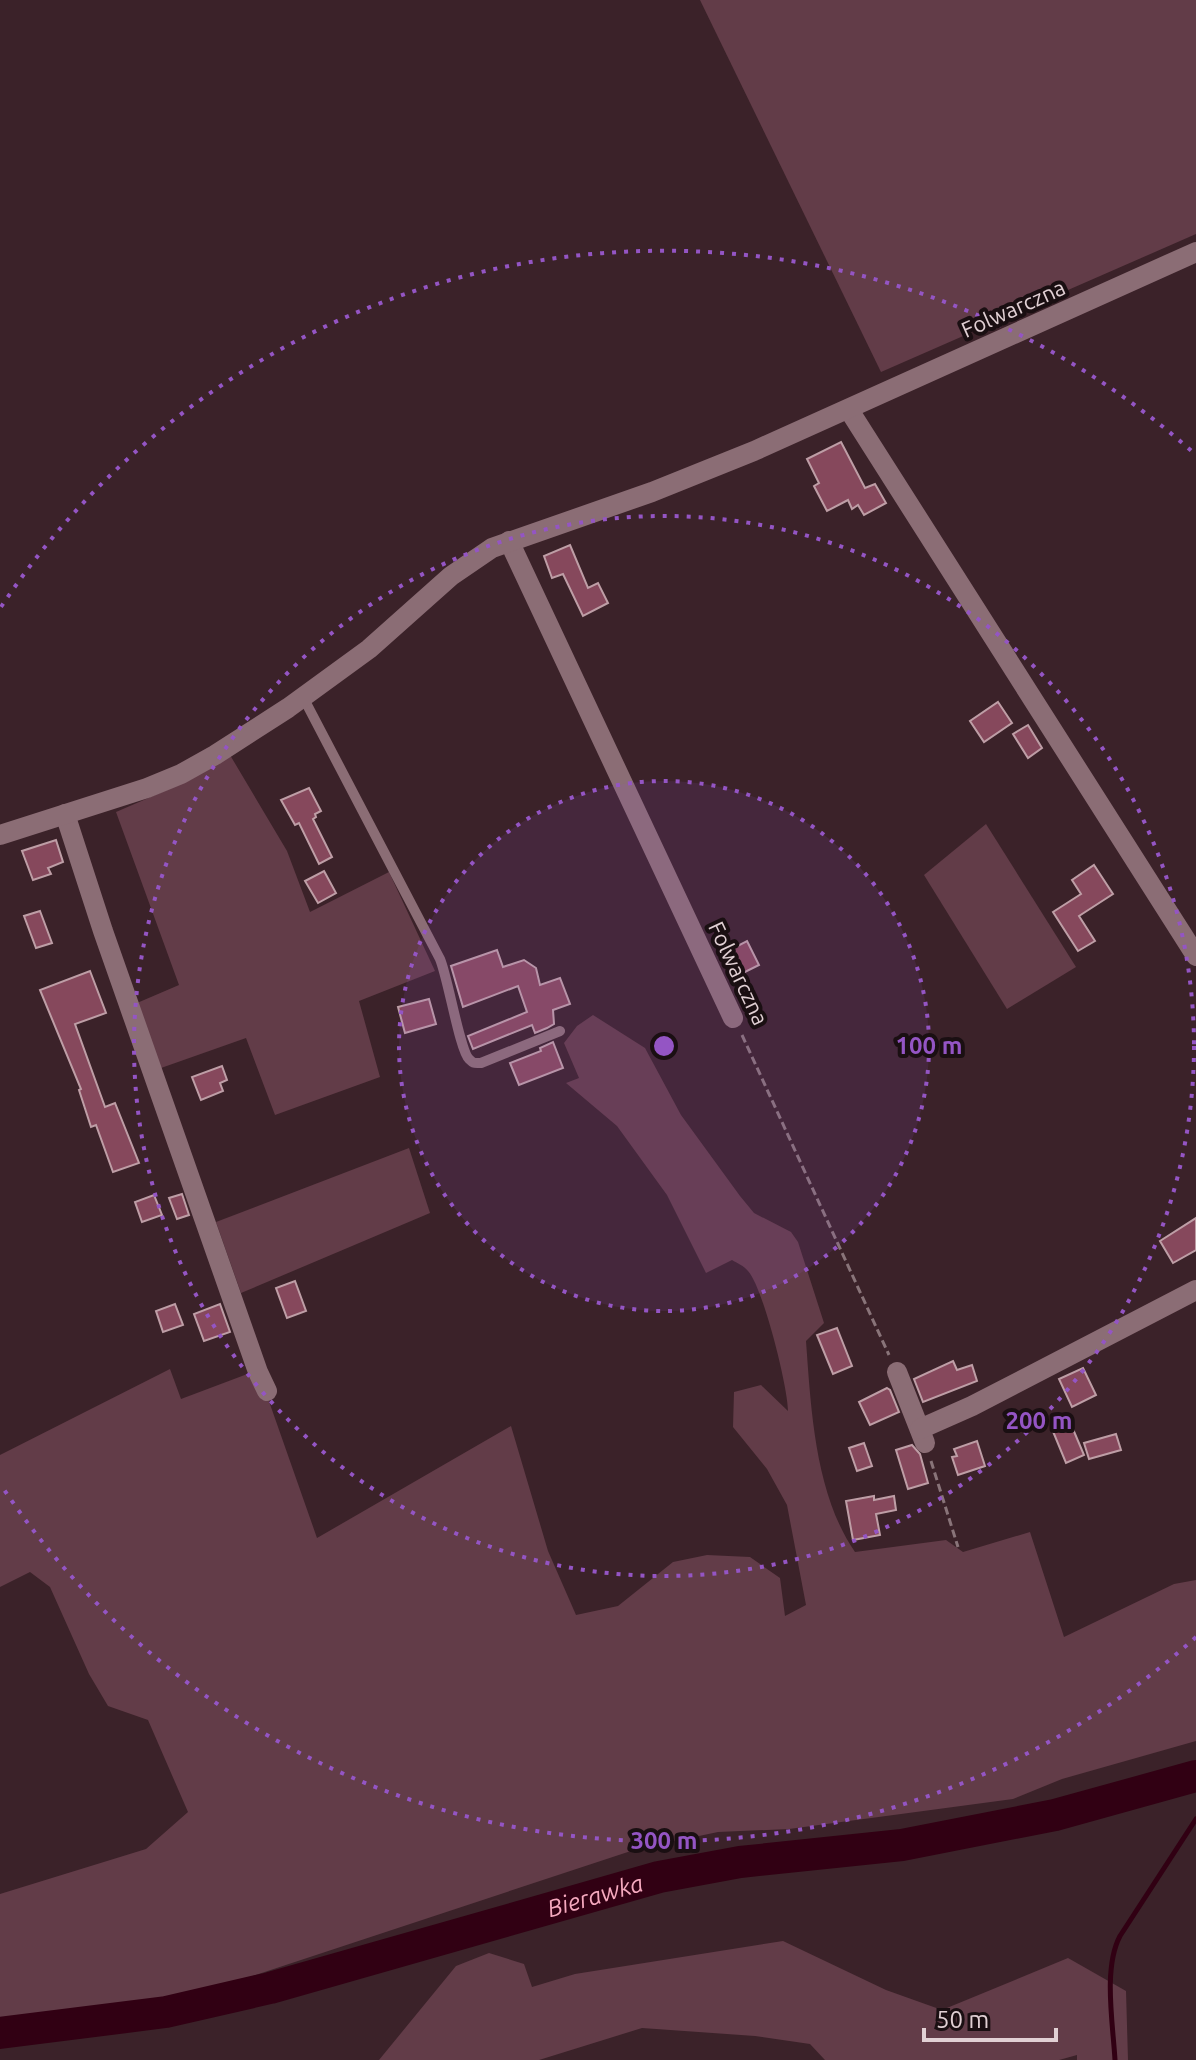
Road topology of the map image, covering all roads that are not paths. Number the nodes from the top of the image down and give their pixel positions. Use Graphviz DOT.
graph roads {
  1 [pos="1196,252"];
  2 [pos="849,410"];
  3 [pos="509,541"];
  4 [pos="303,697"];
  5 [pos="65,814"];
  6 [pos="0,835"];
  7 [pos="1196,956"];
  8 [pos="733,1018"];
  9 [pos="560,1031"];
  10 [pos="1196,1290"];
  11 [pos="897,1372"];
  12 [pos="267,1391"];
  1 -- 2 [label="street, Folwarczna"];
  2 -- 3 [label="street, Folwarczna"];
  2 -- 7 [label="street"];
  3 -- 4 [label="street, Folwarczna"];
  3 -- 8 [label="street, Folwarczna"];
  4 -- 5 [label="street, Folwarczna"];
  4 -- 9 [label="lane"];
  5 -- 6 [label="street, Folwarczna"];
  5 -- 12 [label="street"];
  10 -- 11 [label="street"];
}
